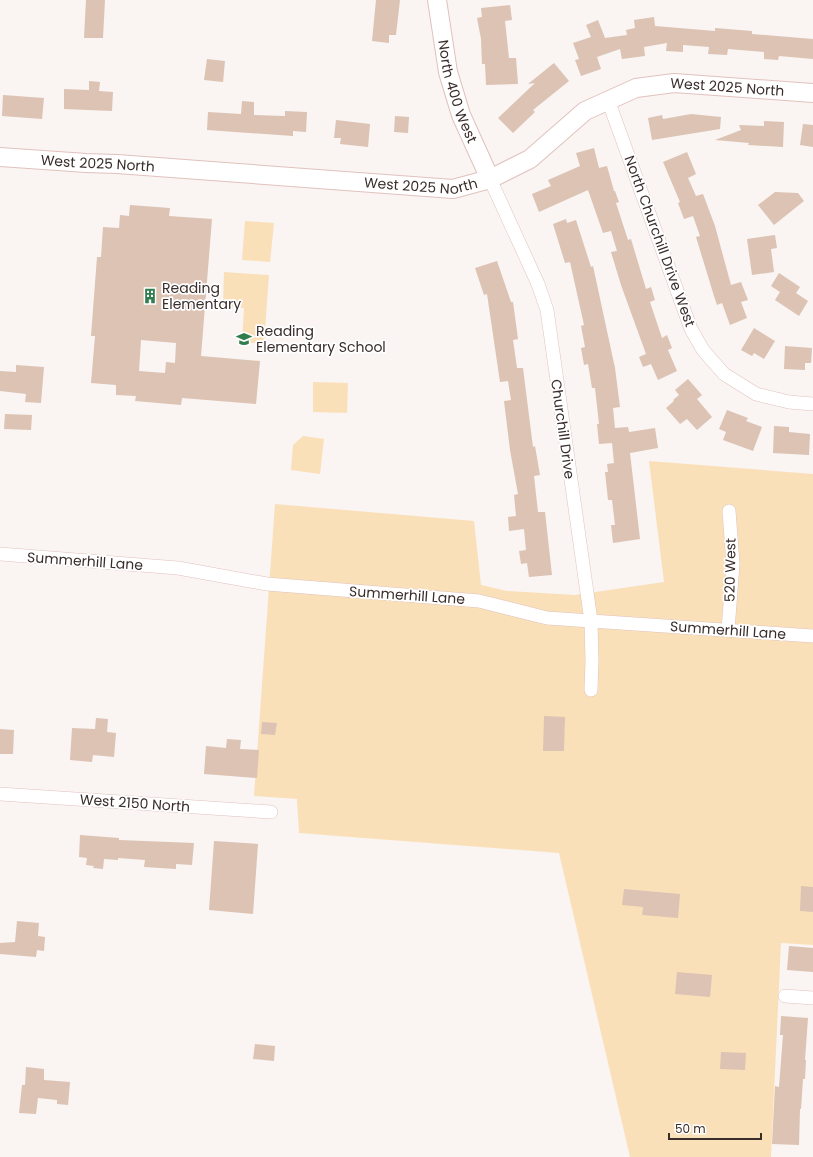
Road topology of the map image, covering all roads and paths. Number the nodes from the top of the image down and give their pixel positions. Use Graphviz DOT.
graph roads {
  1 [pos="437,0"];
  2 [pos="813,94"];
  3 [pos="608,100"];
  4 [pos="0,157"];
  5 [pos="490,179"];
  6 [pos="813,404"];
  7 [pos="729,511"];
  8 [pos="0,554"];
  9 [pos="590,621"];
  10 [pos="728,630"];
  11 [pos="813,636"];
  12 [pos="591,690"];
  13 [pos="0,794"];
  14 [pos="271,812"];
  15 [pos="785,996"];
  16 [pos="813,998"];
  1 -- 5 [label="street, North 400 West"];
  2 -- 3 [label="street, West 2025 North"];
  3 -- 5 [label="street, West 2025 North"];
  3 -- 6 [label="street, North Churchill Drive West"];
  4 -- 5 [label="street, West 2025 North"];
  5 -- 9 [label="street, Churchill Drive"];
  7 -- 10 [label="street, 520 West"];
  8 -- 9 [label="street, Summerhill Lane"];
  9 -- 10 [label="street, Summerhill Lane"];
  9 -- 12 [label="street, Churchill Drive"];
  10 -- 11 [label="street, Summerhill Lane"];
  13 -- 14 [label="street, West 2150 North"];
  15 -- 16 [label="street"];
}
